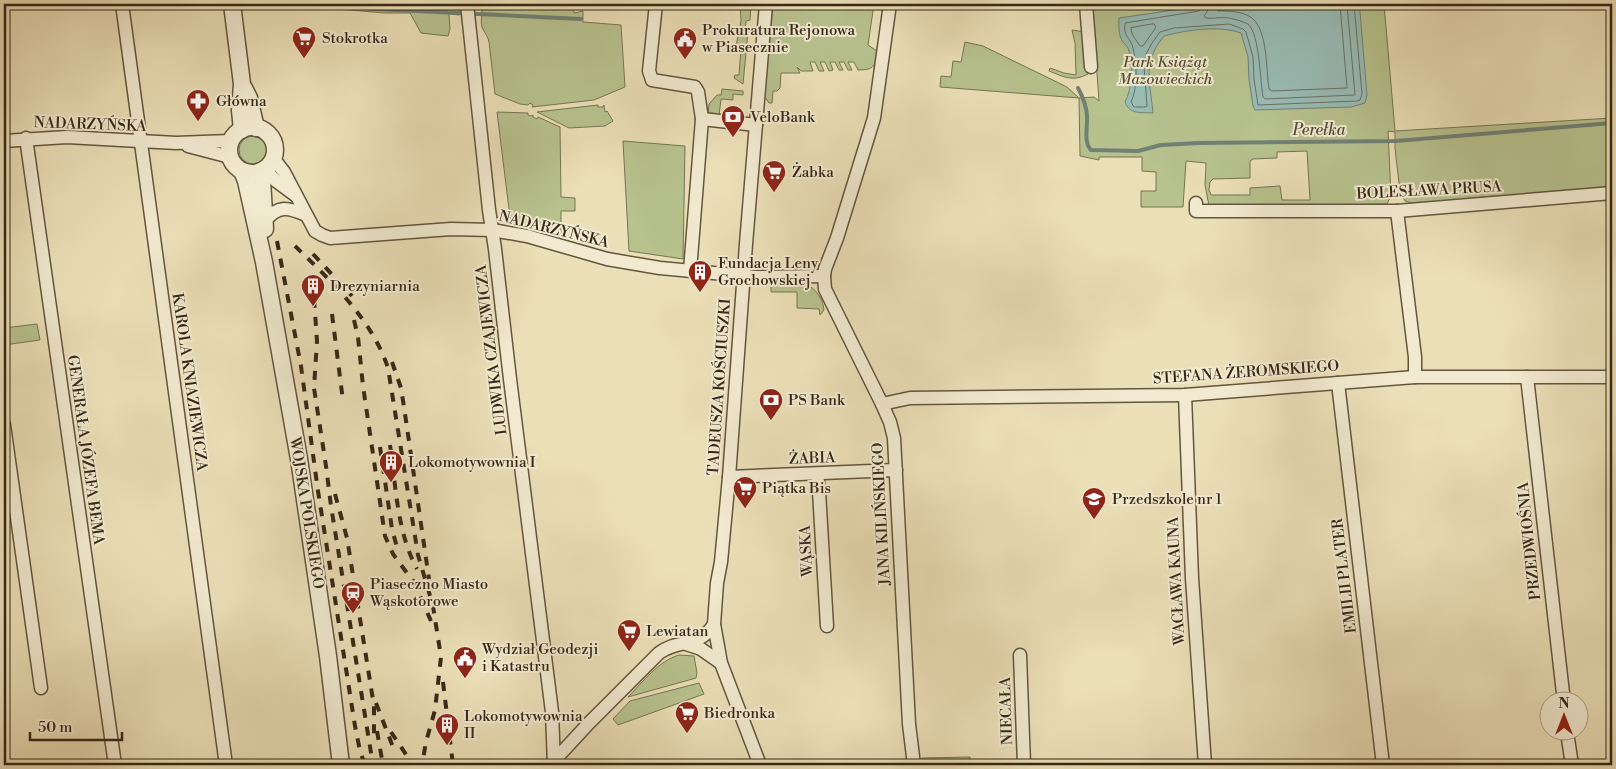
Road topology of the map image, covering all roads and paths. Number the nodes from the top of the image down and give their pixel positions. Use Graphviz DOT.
graph roads {
  1 [pos="122,4"];
  2 [pos="232,4"];
  3 [pos="467,4"];
  4 [pos="656,4"];
  5 [pos="766,4"];
  6 [pos="890,4"];
  7 [pos="1086,4"];
  8 [pos="1092,67"];
  9 [pos="702,119"];
  10 [pos="756,125"];
  11 [pos="249,129"];
  12 [pos="26,138"];
  13 [pos="4,141"];
  14 [pos="141,141"];
  15 [pos="230,149"];
  16 [pos="269,164"];
  17 [pos="242,171"];
  18 [pos="1612,194"];
  19 [pos="1196,203"];
  20 [pos="1397,211"];
  21 [pos="306,216"];
  22 [pos="265,221"];
  23 [pos="492,230"];
  24 [pos="264,262"];
  25 [pos="690,271"];
  26 [pos="743,275"];
  27 [pos="824,276"];
  28 [pos="1415,377"];
  29 [pos="1527,377"];
  30 [pos="1612,378"];
  31 [pos="1338,383"];
  32 [pos="1185,395"];
  33 [pos="882,404"];
  34 [pos="4,425"];
  35 [pos="896,470"];
  36 [pos="817,474"];
  37 [pos="729,477"];
  38 [pos="714,624"];
  39 [pos="827,626"];
  40 [pos="686,644"];
  41 [pos="1020,655"];
  42 [pos="721,663"];
  43 [pos="41,688"];
  44 [pos="1563,692"];
  45 [pos="1568,742"];
  46 [pos="553,764"];
  47 [pos="115,765"];
  48 [pos="226,765"];
  49 [pos="341,765"];
  50 [pos="760,765"];
  51 [pos="914,765"];
  52 [pos="1024,765"];
  53 [pos="1204,765"];
  54 [pos="1383,765"];
  55 [pos="1571,765"];
  1 -- 14 [label="street, KAROLA KNIAZIEWICZA"];
  2 -- 11 [label="street"];
  3 -- 23 [label="street, LUDWIKA CZAJEWICZA"];
  4 -- 9 [label="street"];
  5 -- 10 [label="street, TADEUSZA KOŚCIUSZKI"];
  6 -- 27 [label="street"];
  7 -- 8 [label="street"];
  9 -- 10 [label="street"];
  9 -- 25 [label="street"];
  10 -- 26 [label="street, TADEUSZA KOŚCIUSZKI"];
  11 -- 15 [label="street"];
  11 -- 16 [label="street"];
  12 -- 13 [label="street, NADARZYŃSKA"];
  12 -- 14 [label="street, NADARZYŃSKA"];
  12 -- 47 [label="street, GENERAŁA JÓZEFA BEMA"];
  14 -- 15 [label="street, NADARZYŃSKA"];
  14 -- 48 [label="street, KAROLA KNIAZIEWICZA"];
  15 -- 17 [label="street"];
  16 -- 17 [label="street"];
  16 -- 21 [label="street, NADARZYŃSKA"];
  16 -- 22 [label="street, WOJSKA POLSKIEGO"];
  17 -- 24 [label="street, WOJSKA POLSKIEGO"];
  18 -- 20 [label="street, BOLESŁAWA PRUSA"];
  19 -- 20 [label="street, BOLESŁAWA PRUSA"];
  20 -- 28 [label="street"];
  21 -- 22 [label="street"];
  21 -- 23 [label="street, NADARZYŃSKA"];
  22 -- 24 [label="street, WOJSKA POLSKIEGO"];
  23 -- 25 [label="street, NADARZYŃSKA"];
  23 -- 46 [label="street, LUDWIKA CZAJEWICZA"];
  24 -- 49 [label="street, WOJSKA POLSKIEGO"];
  25 -- 26 [label="street, NADARZYŃSKA"];
  26 -- 27 [label="street, NADARZYŃSKA"];
  26 -- 37 [label="street, TADEUSZA KOŚCIUSZKI"];
  27 -- 33 [label="street, JANA KILIŃSKIEGO"];
  28 -- 29 [label="street, STEFANA ŻEROMSKIEGO"];
  28 -- 31 [label="street, STEFANA ŻEROMSKIEGO"];
  29 -- 30 [label="street, STEFANA ŻEROMSKIEGO"];
  29 -- 44 [label="street, PRZEDWIOŚNIA"];
  31 -- 32 [label="street, STEFANA ŻEROMSKIEGO"];
  31 -- 54 [label="street, EMILII PLATER"];
  32 -- 33 [label="street, STEFANA ŻEROMSKIEGO"];
  32 -- 53 [label="street, WACŁAWA KAUNA"];
  33 -- 35 [label="street, JANA KILIŃSKIEGO"];
  34 -- 43 [label="street"];
  35 -- 36 [label="street, ŻABIA"];
  35 -- 51 [label="street, JANA KILIŃSKIEGO"];
  36 -- 37 [label="street, ŻABIA"];
  36 -- 39 [label="street, WĄSKA"];
  37 -- 38 [label="street, TADEUSZA KOŚCIUSZKI"];
  38 -- 40 [label="street"];
  38 -- 42 [label="street, TADEUSZA KOŚCIUSZKI"];
  40 -- 42 [label="street"];
  40 -- 46 [label="street"];
  41 -- 52 [label="street, NIECAŁA"];
  42 -- 50 [label="street, TADEUSZA KOŚCIUSZKI"];
  45 -- 55 [label="street"];
}
